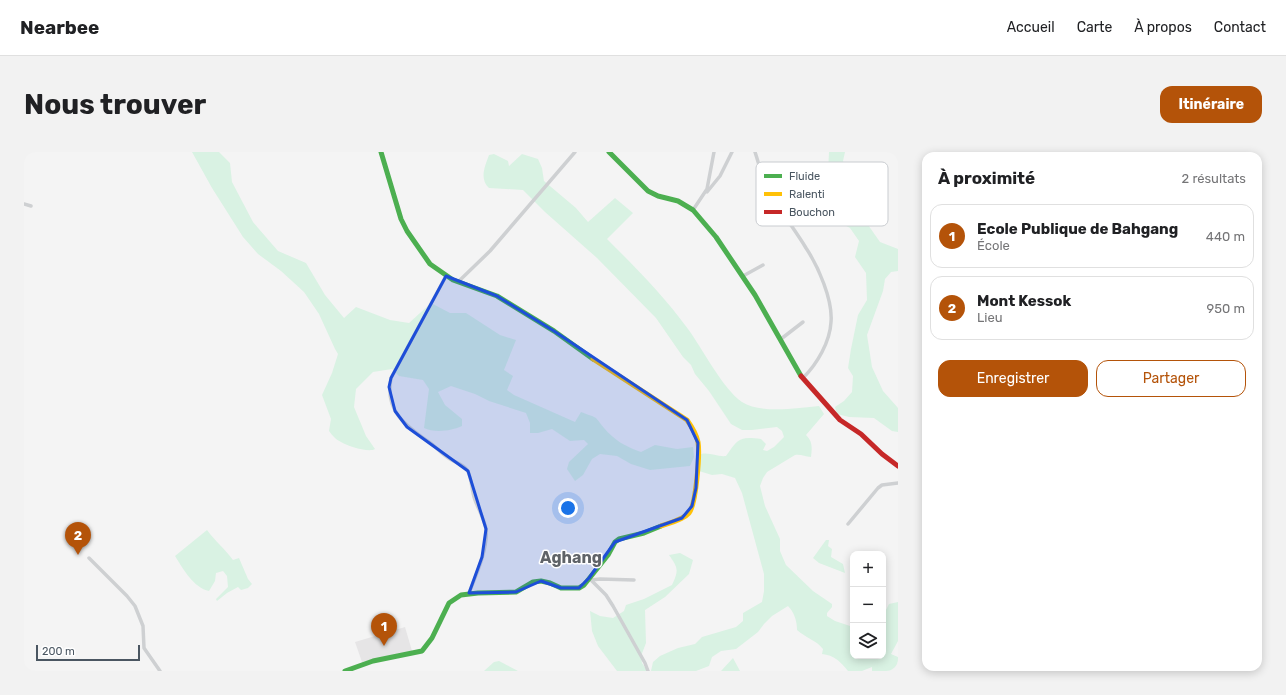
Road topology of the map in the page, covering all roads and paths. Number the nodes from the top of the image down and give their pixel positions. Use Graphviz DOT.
graph roads {
  1 [pos="380,152"];
  2 [pos="575,152"];
  3 [pos="609,152"];
  4 [pos="714,152"];
  5 [pos="732,152"];
  6 [pos="755,152"];
  7 [pos="759,162"];
  8 [pos="706,193"];
  9 [pos="24,204"];
  10 [pos="31,206"];
  11 [pos="693,210"];
  12 [pos="792,226"];
  13 [pos="762,265"];
  14 [pos="446,276"];
  15 [pos="743,276"];
  16 [pos="458,282"];
  17 [pos="803,322"];
  18 [pos="781,339"];
  19 [pos="803,378"];
  20 [pos="898,466"];
  21 [pos="898,483"];
  22 [pos="848,524"];
  23 [pos="89,558"];
  24 [pos="590,579"];
  25 [pos="634,580"];
  26 [pos="469,593"];
  27 [pos="160,671"];
  28 [pos="345,671"];
  29 [pos="648,671"];
  1 -- 14 [label="street"];
  2 -- 16 [label="street"];
  3 -- 11 [label="street"];
  4 -- 8 [label="street"];
  5 -- 8 [label="street"];
  6 -- 7 [label="street"];
  8 -- 11 [label="street"];
  9 -- 10 [label="street"];
  11 -- 15 [label="street"];
  12 -- 19 [label="street"];
  13 -- 15 [label="street"];
  14 -- 16 [label="street"];
  14 -- 26 [label="street"];
  15 -- 18 [label="street"];
  16 -- 24 [label="street"];
  17 -- 18 [label="street"];
  18 -- 19 [label="street"];
  19 -- 20 [label="street"];
  21 -- 22 [label="street"];
  23 -- 27 [label="street"];
  24 -- 25 [label="street"];
  24 -- 26 [label="street"];
  24 -- 29 [label="street"];
  26 -- 28 [label="street"];
}
